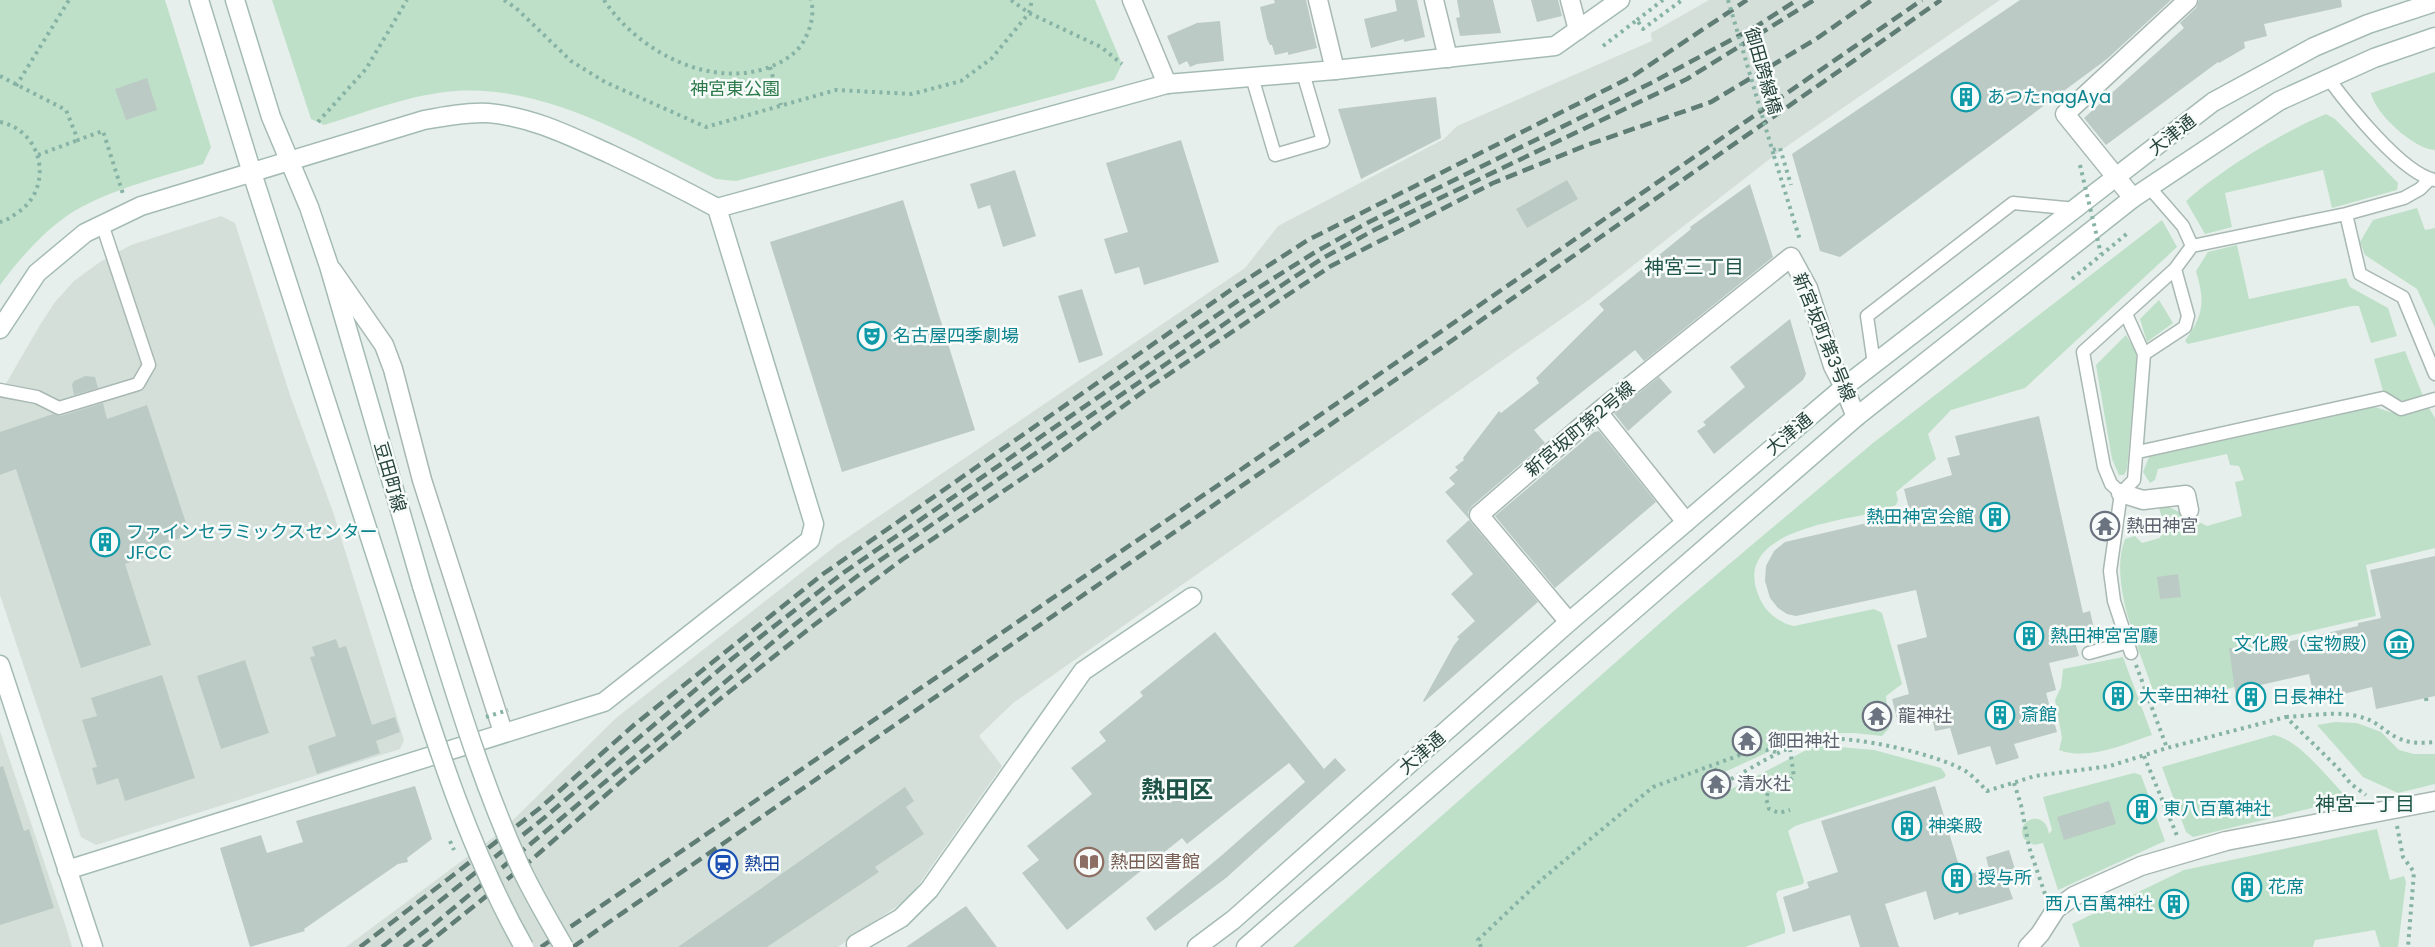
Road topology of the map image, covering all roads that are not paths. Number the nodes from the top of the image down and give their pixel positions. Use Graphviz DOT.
graph roads {
  1 [pos="199,0"];
  2 [pos="235,0"];
  3 [pos="1132,0"];
  4 [pos="1318,0"];
  5 [pos="1434,0"];
  6 [pos="1570,0"];
  7 [pos="1620,0"];
  8 [pos="2188,0"];
  9 [pos="2435,2"];
  10 [pos="1578,30"];
  11 [pos="2435,36"];
  12 [pos="1448,58"];
  13 [pos="1335,70"];
  14 [pos="1303,73"];
  15 [pos="1252,77"];
  16 [pos="2328,78"];
  17 [pos="1167,84"];
  18 [pos="290,162"];
  19 [pos="252,173"];
  20 [pos="2118,177"];
  21 [pos="2433,179"];
  22 [pos="2150,187"];
  23 [pos="2133,198"];
  24 [pos="717,208"];
  25 [pos="2076,209"];
  26 [pos="2346,214"];
  27 [pos="102,224"];
  28 [pos="2192,246"];
  29 [pos="1796,251"];
  30 [pos="329,266"];
  31 [pos="2175,269"];
  32 [pos="2126,314"];
  33 [pos="0,329"];
  34 [pos="2144,354"];
  35 [pos="1874,364"];
  36 [pos="2435,374"];
  37 [pos="1844,387"];
  38 [pos="0,390"];
  39 [pos="2435,399"];
  40 [pos="1598,412"];
  41 [pos="1856,417"];
  42 [pos="2138,452"];
  43 [pos="2121,493"];
  44 [pos="2188,510"];
  45 [pos="1686,522"];
  46 [pos="1192,597"];
  47 [pos="1569,622"];
  48 [pos="2089,653"];
  49 [pos="0,665"];
  50 [pos="503,732"];
  51 [pos="2435,801"];
  52 [pos="67,870"];
  53 [pos="855,946"];
  54 [pos="93,947"];
  55 [pos="524,947"];
  56 [pos="564,947"];
  57 [pos="1197,947"];
  58 [pos="1246,947"];
  59 [pos="2028,947"];
  1 -- 19 [label="street"];
  2 -- 18 [label="street, 豆田町線"];
  3 -- 17 [label="street"];
  4 -- 13 [label="street"];
  5 -- 12 [label="street"];
  6 -- 10 [label="street"];
  7 -- 10 [label="street"];
  8 -- 20 [label="street"];
  9 -- 20 [label="street, 大津通"];
  10 -- 12 [label="street"];
  11 -- 16 [label="street, 大津通"];
  12 -- 13 [label="street"];
  13 -- 14 [label="street"];
  14 -- 15 [label="street"];
  14 -- 15 [label="lane"];
  15 -- 17 [label="street"];
  16 -- 21 [label="lane"];
  16 -- 22 [label="street, 大津通"];
  17 -- 24 [label="street"];
  18 -- 19 [label="street"];
  18 -- 24 [label="street"];
  18 -- 30 [label="street, 豆田町線"];
  19 -- 27 [label="street"];
  19 -- 55 [label="street, 豆田町線, bridge"];
  20 -- 23 [label="street"];
  20 -- 25 [label="street, 大津通"];
  21 -- 26 [label="lane"];
  22 -- 23 [label="street, 大津通"];
  22 -- 28 [label="lane"];
  23 -- 41 [label="street, 大津通"];
  24 -- 50 [label="street"];
  25 -- 35 [label="street, 大津通"];
  25 -- 35 [label="lane"];
  26 -- 28 [label="lane"];
  26 -- 36 [label="lane"];
  27 -- 33 [label="street"];
  27 -- 38 [label="lane"];
  28 -- 31 [label="lane"];
  29 -- 37 [label="street, 新宮坂町第3号線"];
  29 -- 40 [label="street, 新宮坂町第2号線"];
  30 -- 50 [label="street"];
  30 -- 56 [label="street, 豆田町線, bridge"];
  31 -- 32 [label="lane"];
  31 -- 34 [label="lane"];
  32 -- 34 [label="lane"];
  32 -- 43 [label="lane"];
  34 -- 42 [label="lane"];
  35 -- 37 [label="street, 大津通"];
  37 -- 41 [label="street, 新宮坂町第3号線"];
  37 -- 45 [label="street, 大津通"];
  39 -- 42 [label="lane"];
  40 -- 45 [label="street"];
  40 -- 47 [label="street, 新宮坂町第2号線"];
  41 -- 58 [label="street, 大津通"];
  42 -- 43 [label="lane"];
  43 -- 44 [label="street"];
  43 -- 48 [label="lane"];
  45 -- 47 [label="street, 大津通"];
  46 -- 53 [label="street"];
  47 -- 57 [label="street, 大津通"];
  49 -- 52 [label="street"];
  50 -- 52 [label="street"];
  51 -- 59 [label="street"];
  52 -- 54 [label="street"];
}
